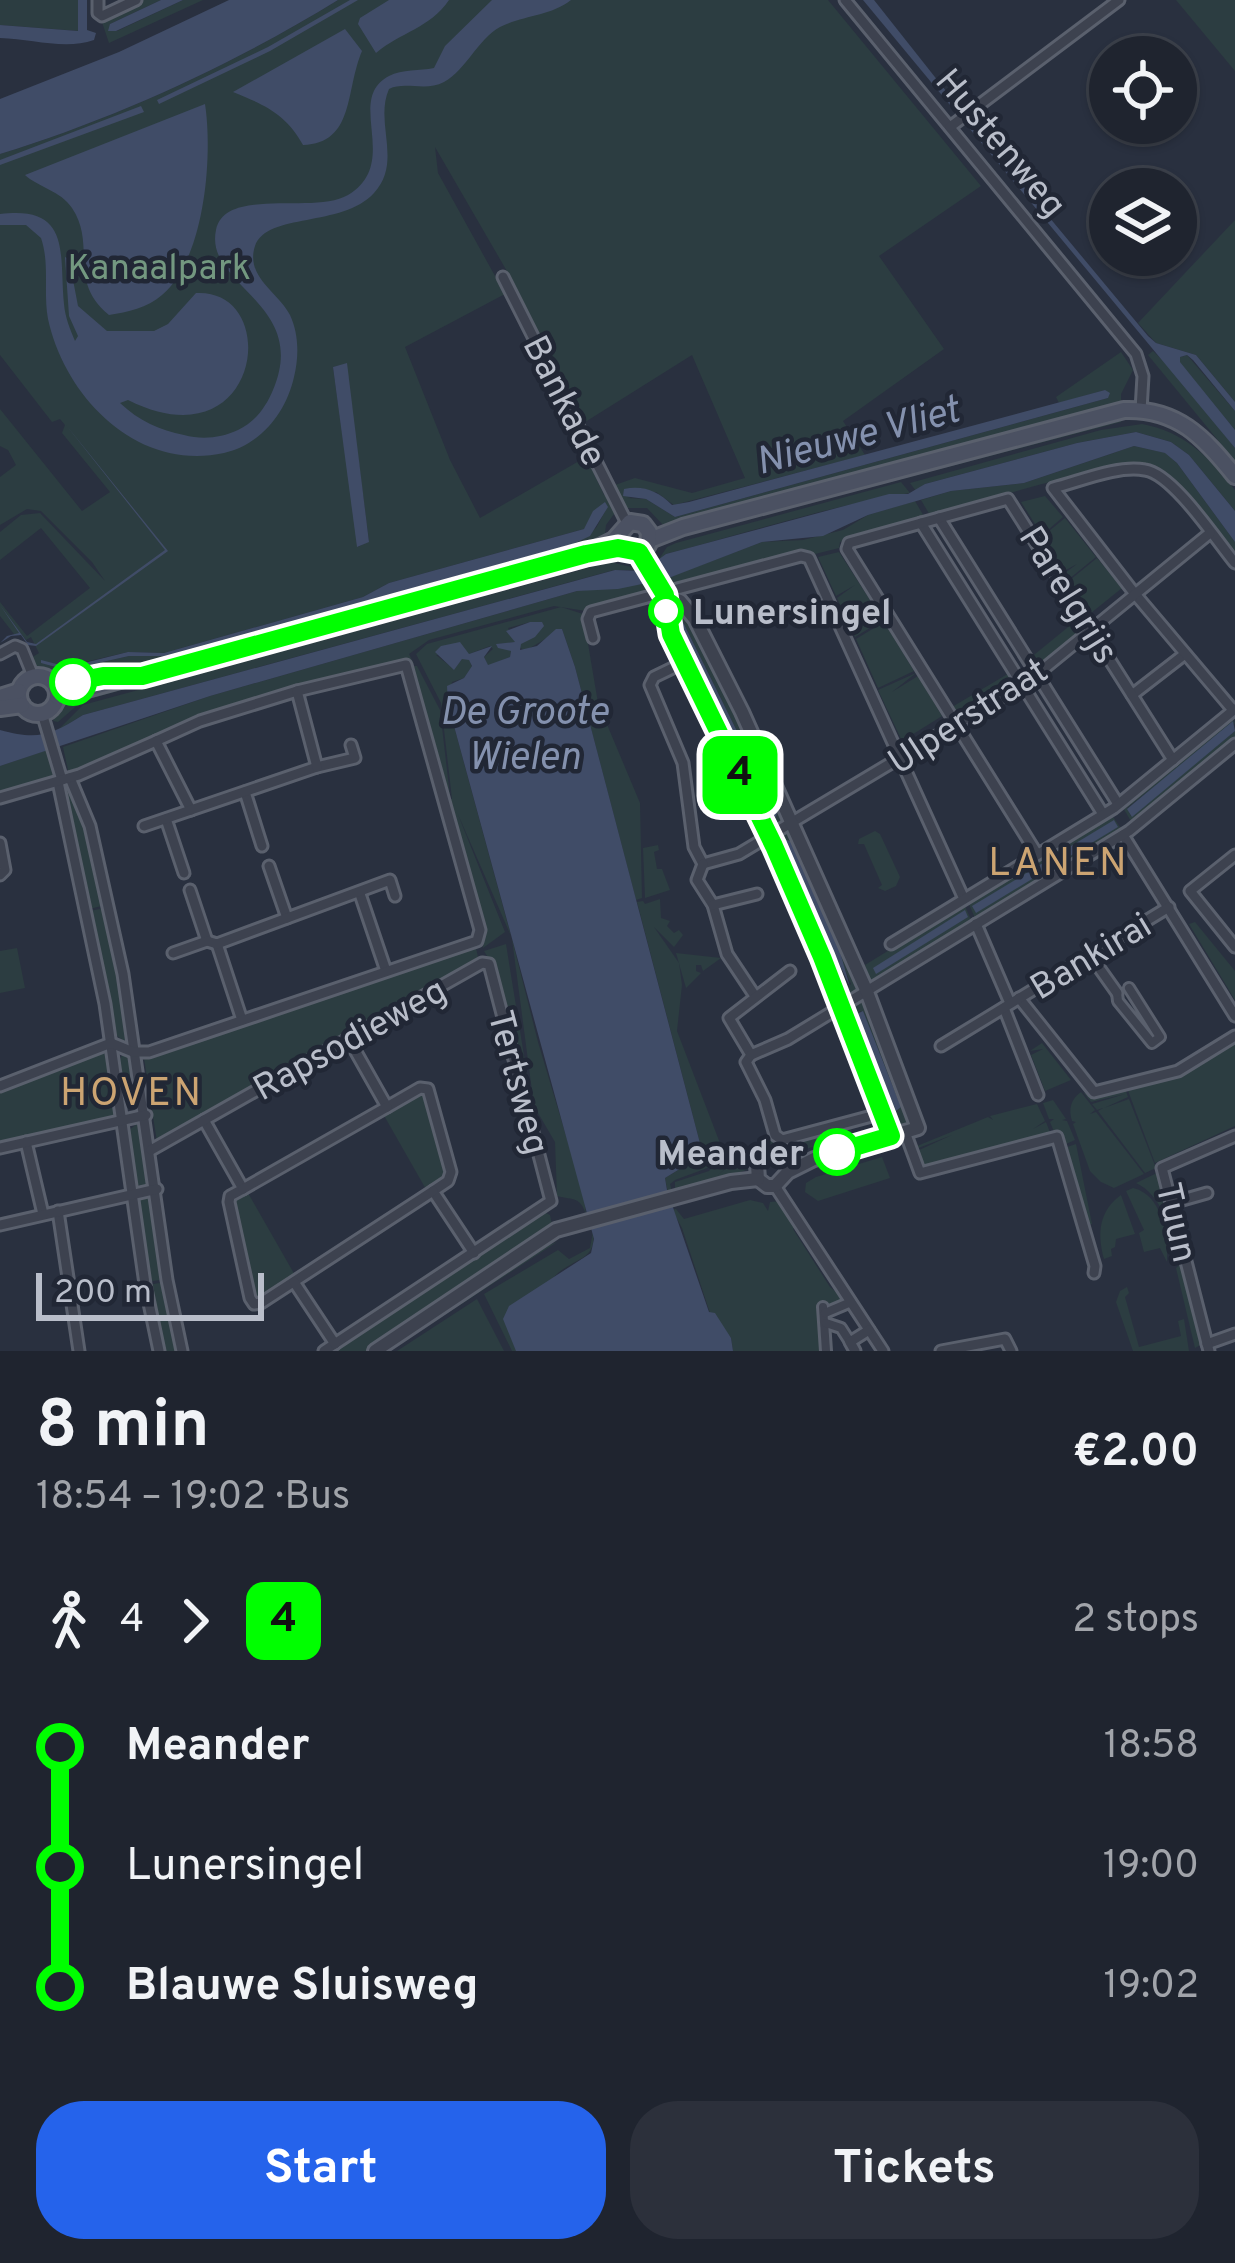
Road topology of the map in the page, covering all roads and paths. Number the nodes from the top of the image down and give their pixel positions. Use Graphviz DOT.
graph roads {
  1 [pos="98,0"];
  2 [pos="136,0"];
  3 [pos="845,0"];
  4 [pos="1119,0"];
  5 [pos="950,127"];
  6 [pos="502,277"];
  7 [pos="1141,410"];
  8 [pos="1235,476"];
  9 [pos="930,521"];
  10 [pos="1210,533"];
  11 [pos="636,539"];
  12 [pos="1235,563"];
  13 [pos="663,591"];
  14 [pos="1135,594"];
  15 [pos="1092,630"];
  16 [pos="592,638"];
  17 [pos="1185,653"];
  18 [pos="0,654"];
  19 [pos="686,662"];
  20 [pos="1036,675"];
  21 [pos="33,676"];
  22 [pos="1022,684"];
  23 [pos="56,691"];
  24 [pos="296,691"];
  25 [pos="1132,694"];
  26 [pos="0,697"];
  27 [pos="21,698"];
  28 [pos="0,708"];
  29 [pos="1234,710"];
  30 [pos="42,713"];
  31 [pos="956,725"];
  32 [pos="156,741"];
  33 [pos="1235,744"];
  34 [pos="351,746"];
  35 [pos="901,758"];
  36 [pos="1173,760"];
  37 [pos="317,767"];
  38 [pos="64,780"];
  39 [pos="245,792"];
  40 [pos="0,799"];
  41 [pos="1118,805"];
  42 [pos="190,810"];
  43 [pos="1103,814"];
  44 [pos="166,819"];
  45 [pos="794,821"];
  46 [pos="144,826"];
  47 [pos="1123,835"];
  48 [pos="769,836"];
  49 [pos="0,843"];
  50 [pos="262,846"];
  51 [pos="1037,854"];
  52 [pos="1235,855"];
  53 [pos="703,864"];
  54 [pos="269,866"];
  55 [pos="184,873"];
  56 [pos="0,875"];
  57 [pos="190,890"];
  58 [pos="360,894"];
  59 [pos="757,894"];
  60 [pos="395,896"];
  61 [pos="964,899"];
  62 [pos="712,905"];
  63 [pos="1169,908"];
  64 [pos="287,918"];
  65 [pos="976,924"];
  66 [pos="212,943"];
  67 [pos="891,944"];
  68 [pos="1235,947"];
  69 [pos="173,953"];
  70 [pos="1090,955"];
  71 [pos="486,962"];
  72 [pos="386,971"];
  73 [pos="790,971"];
  74 [pos="1129,988"];
  75 [pos="867,992"];
  76 [pos="1117,993"];
  77 [pos="755,996"];
  78 [pos="1011,1003"];
  79 [pos="843,1007"];
  80 [pos="1235,1016"];
  81 [pos="242,1020"];
  82 [pos="1235,1036"];
  83 [pos="348,1039"];
  84 [pos="111,1043"];
  85 [pos="941,1046"];
  86 [pos="137,1053"];
  87 [pos="751,1055"];
  88 [pos="0,1086"];
  89 [pos="1038,1095"];
  90 [pos="387,1107"];
  91 [pos="883,1113"];
  92 [pos="146,1115"];
  93 [pos="124,1119"];
  94 [pos="204,1120"];
  95 [pos="898,1134"];
  96 [pos="1235,1136"];
  97 [pos="26,1142"];
  98 [pos="0,1148"];
  99 [pos="151,1150"];
  100 [pos="757,1174"];
  101 [pos="782,1176"];
  102 [pos="157,1189"];
  103 [pos="243,1189"];
  104 [pos="433,1191"];
  105 [pos="133,1193"];
  106 [pos="1207,1193"];
  107 [pos="1172,1203"];
  108 [pos="58,1210"];
  109 [pos="43,1214"];
  110 [pos="0,1225"];
  111 [pos="474,1253"];
  112 [pos="1094,1273"];
  113 [pos="294,1282"];
  114 [pos="850,1302"];
  115 [pos="824,1314"];
  116 [pos="869,1330"];
  117 [pos="1235,1334"];
  118 [pos="335,1344"];
  119 [pos="852,1346"];
  120 [pos="1208,1347"];
  121 [pos="80,1351"];
  122 [pos="159,1351"];
  123 [pos="182,1351"];
  124 [pos="324,1351"];
  125 [pos="375,1351"];
  126 [pos="826,1351"];
  127 [pos="883,1351"];
  128 [pos="940,1351"];
  129 [pos="1011,1351"];
  1 -- 2 [label="street"];
  3 -- 5 [label="street, Hustenweg"];
  4 -- 5 [label="street"];
  5 -- 7 [label="street, Hustenweg"];
  6 -- 11 [label="street, Bankade"];
  7 -- 8 [label="main road"];
  7 -- 11 [label="main road"];
  9 -- 15 [label="street, Parelgrijs"];
  9 -- 20 [label="street"];
  9 -- 22 [label="street"];
  9 -- 31 [label="street"];
  10 -- 12 [label="street"];
  10 -- 14 [label="street, Ulperstraat"];
  10 -- 14 [label="street"];
  11 -- 13 [label="street"];
  11 -- 23 [label="main road"];
  13 -- 16 [label="street"];
  13 -- 19 [label="street"];
  13 -- 35 [label="street"];
  13 -- 45 [label="street"];
  14 -- 15 [label="street, Ulperstraat"];
  14 -- 17 [label="street"];
  15 -- 20 [label="street, Ulperstraat"];
  15 -- 25 [label="street, Parelgrijs"];
  17 -- 25 [label="street"];
  17 -- 29 [label="street"];
  18 -- 21 [label="street"];
  19 -- 48 [label="street"];
  19 -- 53 [label="street"];
  20 -- 22 [label="street, Ulperstraat"];
  20 -- 41 [label="street"];
  21 -- 23 [label="main road"];
  21 -- 27 [label="main road"];
  22 -- 31 [label="street, Ulperstraat"];
  22 -- 43 [label="street"];
  23 -- 30 [label="main road"];
  24 -- 32 [label="street"];
  24 -- 37 [label="street"];
  24 -- 72 [label="street"];
  25 -- 36 [label="street, Parelgrijs"];
  26 -- 27 [label="main road"];
  27 -- 28 [label="main road"];
  27 -- 30 [label="main road"];
  29 -- 36 [label="street"];
  30 -- 38 [label="street"];
  31 -- 35 [label="street, Ulperstraat"];
  31 -- 51 [label="street"];
  32 -- 38 [label="street"];
  32 -- 42 [label="street"];
  33 -- 47 [label="street"];
  34 -- 37 [label="street"];
  35 -- 45 [label="street, Ulperstraat"];
  35 -- 61 [label="street"];
  36 -- 41 [label="street"];
  37 -- 39 [label="street"];
  38 -- 40 [label="street"];
  38 -- 84 [label="street"];
  38 -- 86 [label="street"];
  39 -- 42 [label="street"];
  39 -- 50 [label="street"];
  41 -- 43 [label="street"];
  42 -- 44 [label="street"];
  43 -- 51 [label="street"];
  44 -- 46 [label="street"];
  44 -- 55 [label="street"];
  45 -- 48 [label="street, Ulperstraat"];
  45 -- 75 [label="street"];
  47 -- 63 [label="street"];
  47 -- 65 [label="street"];
  48 -- 53 [label="street, Ulperstraat"];
  48 -- 79 [label="street"];
  49 -- 56 [label="street"];
  51 -- 61 [label="street"];
  52 -- 68 [label="street"];
  53 -- 62 [label="street"];
  54 -- 64 [label="street"];
  57 -- 66 [label="street"];
  58 -- 60 [label="street"];
  58 -- 64 [label="street"];
  58 -- 72 [label="street"];
  59 -- 62 [label="street"];
  61 -- 67 [label="street"];
  62 -- 77 [label="street"];
  63 -- 70 [label="street, Bankirai"];
  63 -- 80 [label="street"];
  64 -- 66 [label="street"];
  65 -- 75 [label="street"];
  65 -- 78 [label="street, Bankirai"];
  66 -- 69 [label="street"];
  66 -- 81 [label="street"];
  70 -- 76 [label="street"];
  70 -- 78 [label="street, Bankirai"];
  71 -- 83 [label="street, Rapsodieweg"];
  71 -- 111 [label="street, Tertsweg"];
  72 -- 81 [label="street"];
  73 -- 77 [label="street"];
  74 -- 76 [label="street"];
  75 -- 79 [label="street"];
  75 -- 95 [label="street"];
  77 -- 87 [label="street"];
  78 -- 82 [label="street"];
  78 -- 85 [label="street, Bankirai"];
  78 -- 89 [label="street"];
  79 -- 87 [label="street"];
  79 -- 91 [label="street"];
  81 -- 86 [label="street"];
  83 -- 90 [label="street"];
  83 -- 94 [label="street, Rapsodieweg"];
  84 -- 86 [label="street"];
  84 -- 88 [label="street"];
  84 -- 93 [label="street"];
  86 -- 92 [label="street"];
  87 -- 91 [label="street"];
  90 -- 103 [label="street"];
  90 -- 104 [label="street"];
  91 -- 95 [label="street"];
  92 -- 93 [label="street"];
  92 -- 99 [label="street"];
  93 -- 97 [label="street"];
  93 -- 105 [label="street"];
  94 -- 99 [label="street, Rapsodieweg"];
  94 -- 103 [label="street"];
  95 -- 101 [label="street"];
  95 -- 112 [label="street"];
  96 -- 107 [label="street, Tuun"];
  97 -- 98 [label="street"];
  97 -- 109 [label="street"];
  99 -- 102 [label="street"];
  100 -- 101 [label="street"];
  100 -- 101 [label="street"];
  100 -- 125 [label="street"];
  101 -- 114 [label="street"];
  102 -- 105 [label="street"];
  102 -- 123 [label="street"];
  103 -- 113 [label="street"];
  104 -- 111 [label="street"];
  104 -- 113 [label="street"];
  105 -- 108 [label="street"];
  105 -- 122 [label="street"];
  106 -- 107 [label="street"];
  107 -- 120 [label="street, Tuun"];
  108 -- 109 [label="street"];
  108 -- 121 [label="street"];
  109 -- 110 [label="street"];
  111 -- 118 [label="street"];
  113 -- 118 [label="street"];
  114 -- 115 [label="street"];
  114 -- 116 [label="street"];
  115 -- 119 [label="street"];
  115 -- 126 [label="street"];
  116 -- 119 [label="street"];
  116 -- 127 [label="street"];
  117 -- 120 [label="street"];
  118 -- 124 [label="street"];
  128 -- 129 [label="street"];
}
